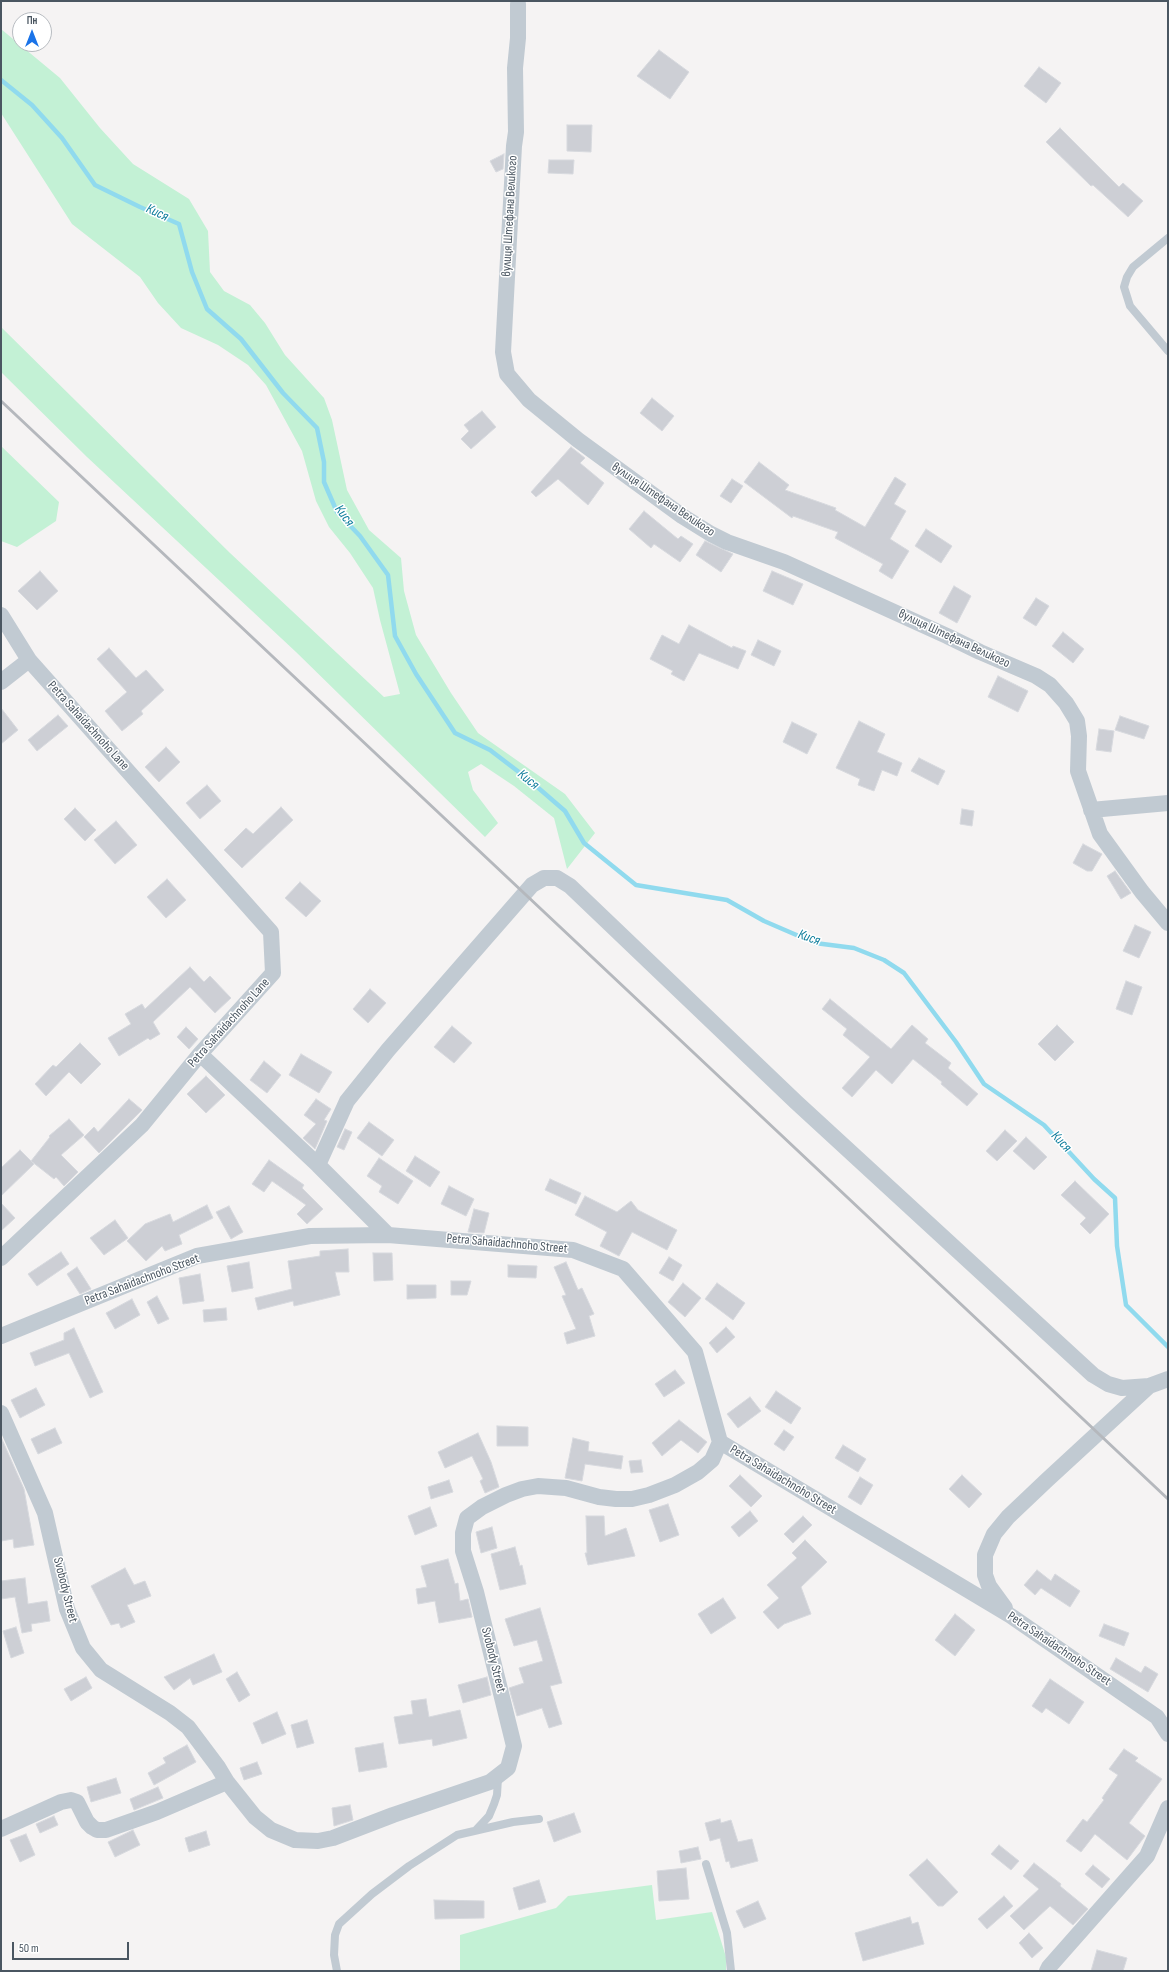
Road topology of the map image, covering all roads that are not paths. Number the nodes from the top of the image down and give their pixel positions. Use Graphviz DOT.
graph roads {
  1 [pos="518,4"];
  2 [pos="1168,238"];
  3 [pos="1168,351"];
  4 [pos="1,615"];
  5 [pos="29,660"];
  6 [pos="1,682"];
  7 [pos="1168,803"];
  8 [pos="1091,810"];
  9 [pos="1168,923"];
  10 [pos="200,1054"];
  11 [pos="318,1165"];
  12 [pos="388,1235"];
  13 [pos="1,1258"];
  14 [pos="1,1336"];
  15 [pos="1168,1380"];
  16 [pos="1149,1386"];
  17 [pos="1,1413"];
  18 [pos="720,1442"];
  19 [pos="1011,1616"];
  20 [pos="1168,1734"];
  21 [pos="498,1778"];
  22 [pos="227,1782"];
  23 [pos="1168,1808"];
  24 [pos="539,1819"];
  25 [pos="1,1829"];
  26 [pos="476,1830"];
  27 [pos="706,1864"];
  28 [pos="337,1971"];
  29 [pos="731,1971"];
  30 [pos="1047,1971"];
  1 -- 8 [label="street, вулиця Штефана Великого"];
  2 -- 3 [label="lane"];
  4 -- 5 [label="street, Petra Sahaidachnoho Lane"];
  5 -- 6 [label="street"];
  5 -- 10 [label="street, Petra Sahaidachnoho Lane"];
  7 -- 8 [label="street"];
  8 -- 9 [label="street, вулиця Штефана Великого"];
  10 -- 11 [label="street"];
  10 -- 13 [label="street, Petra Sahaidachnoho Lane"];
  11 -- 12 [label="street"];
  11 -- 16 [label="street"];
  12 -- 14 [label="street, Petra Sahaidachnoho Street"];
  12 -- 18 [label="street, Petra Sahaidachnoho Street"];
  15 -- 16 [label="street"];
  16 -- 19 [label="street"];
  17 -- 22 [label="street, Svobody Street"];
  18 -- 19 [label="street, Petra Sahaidachnoho Street"];
  18 -- 21 [label="street, Svobody Street"];
  19 -- 20 [label="street, Petra Sahaidachnoho Street"];
  21 -- 22 [label="street, Svobody Street"];
  21 -- 26 [label="lane"];
  22 -- 25 [label="street"];
  23 -- 30 [label="street"];
  24 -- 26 [label="lane"];
  26 -- 28 [label="lane"];
  27 -- 29 [label="lane"];
}
